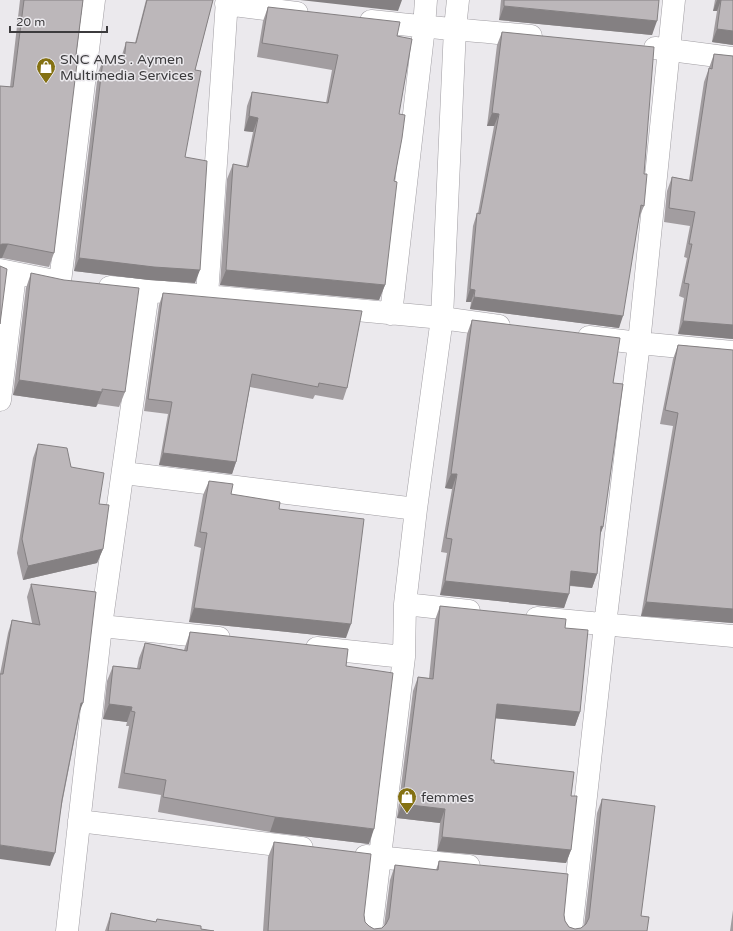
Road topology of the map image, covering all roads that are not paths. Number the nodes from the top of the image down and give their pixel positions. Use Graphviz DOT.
graph roads {
  1 [pos="94,0"];
  2 [pos="426,0"];
  3 [pos="458,0"];
  4 [pos="674,0"];
  5 [pos="227,2"];
  6 [pos="313,14"];
  7 [pos="353,19"];
  8 [pos="424,27"];
  9 [pos="455,28"];
  10 [pos="550,38"];
  11 [pos="637,46"];
  12 [pos="669,49"];
  13 [pos="733,58"];
  14 [pos="8,272"];
  15 [pos="60,282"];
  16 [pos="148,292"];
  17 [pos="207,296"];
  18 [pos="391,314"];
  19 [pos="442,318"];
  20 [pos="521,328"];
  21 [pos="568,334"];
  22 [pos="639,343"];
  23 [pos="733,352"];
  24 [pos="0,400"];
  25 [pos="124,473"];
  26 [pos="416,509"];
  27 [pos="405,604"];
  28 [pos="490,613"];
  29 [pos="520,616"];
  30 [pos="605,625"];
  31 [pos="101,626"];
  32 [pos="733,636"];
  33 [pos="241,640"];
  34 [pos="295,646"];
  35 [pos="404,657"];
  36 [pos="79,820"];
  37 [pos="325,851"];
  38 [pos="348,854"];
  39 [pos="380,858"];
  40 [pos="491,868"];
  41 [pos="554,874"];
  42 [pos="577,876"];
  43 [pos="66,931"];
  44 [pos="371,931"];
  45 [pos="571,931"];
  1 -- 15 [label="street"];
  2 -- 8 [label="street"];
  3 -- 9 [label="street"];
  4 -- 12 [label="street"];
  5 -- 6 [label="street"];
  5 -- 17 [label="street"];
  7 -- 8 [label="street"];
  8 -- 9 [label="street"];
  8 -- 18 [label="street"];
  9 -- 10 [label="street"];
  9 -- 19 [label="street"];
  11 -- 12 [label="street"];
  12 -- 13 [label="street"];
  12 -- 22 [label="street"];
  14 -- 15 [label="street"];
  14 -- 24 [label="street"];
  15 -- 16 [label="street"];
  16 -- 17 [label="street"];
  16 -- 25 [label="street"];
  17 -- 18 [label="street"];
  18 -- 19 [label="street"];
  19 -- 20 [label="street"];
  19 -- 26 [label="street"];
  21 -- 22 [label="street"];
  22 -- 23 [label="street"];
  22 -- 30 [label="street"];
  25 -- 26 [label="street"];
  25 -- 31 [label="street"];
  26 -- 27 [label="street"];
  27 -- 28 [label="street"];
  27 -- 35 [label="street"];
  29 -- 30 [label="street"];
  30 -- 32 [label="street"];
  30 -- 42 [label="street"];
  31 -- 33 [label="street"];
  31 -- 36 [label="street"];
  34 -- 35 [label="street"];
  35 -- 39 [label="street"];
  36 -- 37 [label="street"];
  36 -- 43 [label="street"];
  38 -- 39 [label="street"];
  39 -- 40 [label="street"];
  39 -- 44 [label="street"];
  41 -- 42 [label="street"];
  42 -- 45 [label="street"];
}
